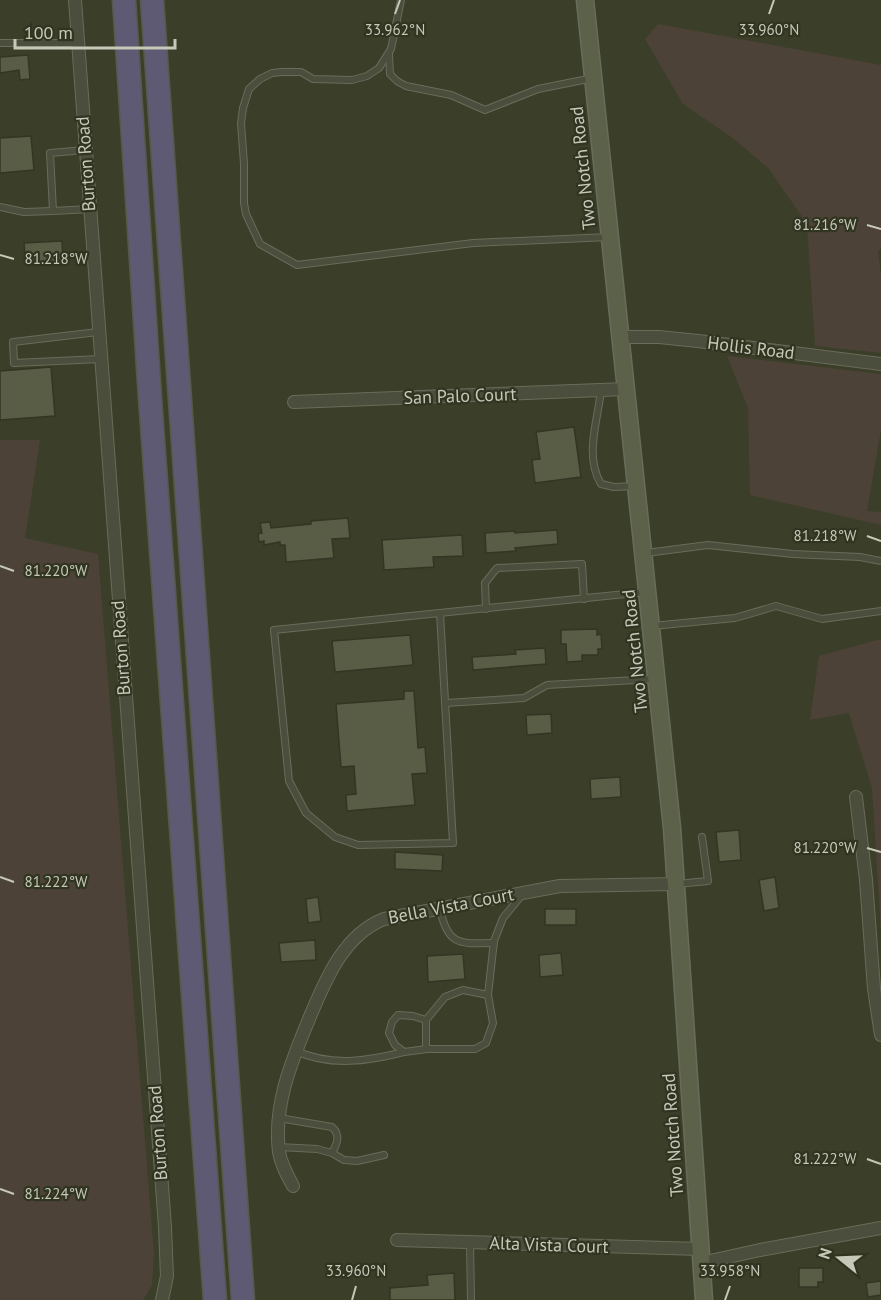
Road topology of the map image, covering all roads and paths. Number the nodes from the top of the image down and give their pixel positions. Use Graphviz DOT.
graph roads {
  1 [pos="75,0"];
  2 [pos="124,0"];
  3 [pos="152,0"];
  4 [pos="401,0"];
  5 [pos="585,0"];
  6 [pos="0,43"];
  7 [pos="78,43"];
  8 [pos="388,53"];
  9 [pos="593,78"];
  10 [pos="85,150"];
  11 [pos="0,207"];
  12 [pos="90,209"];
  13 [pos="53,211"];
  14 [pos="610,237"];
  15 [pos="98,332"];
  16 [pos="621,337"];
  17 [pos="100,359"];
  18 [pos="881,364"];
  19 [pos="626,389"];
  20 [pos="601,390"];
  21 [pos="294,402"];
  22 [pos="637,486"];
  23 [pos="644,554"];
  24 [pos="881,561"];
  25 [pos="648,592"];
  26 [pos="584,599"];
  27 [pos="486,609"];
  28 [pos="881,611"];
  29 [pos="441,613"];
  30 [pos="652,626"];
  31 [pos="658,679"];
  32 [pos="446,703"];
  33 [pos="856,797"];
  34 [pos="702,837"];
  35 [pos="677,884"];
  36 [pos="524,892"];
  37 [pos="440,908"];
  38 [pos="494,943"];
  39 [pos="488,996"];
  40 [pos="426,1020"];
  41 [pos="881,1035"];
  42 [pos="426,1049"];
  43 [pos="296,1051"];
  44 [pos="404,1052"];
  45 [pos="279,1118"];
  46 [pos="279,1147"];
  47 [pos="332,1154"];
  48 [pos="384,1155"];
  49 [pos="293,1186"];
  50 [pos="881,1228"];
  51 [pos="397,1240"];
  52 [pos="470,1242"];
  53 [pos="701,1256"];
  54 [pos="163,1298"];
  55 [pos="215,1300"];
  56 [pos="243,1300"];
  57 [pos="471,1300"];
  58 [pos="704,1300"];
  1 -- 7 [label="street, Burton Road"];
  2 -- 55 [label="highway"];
  3 -- 56 [label="highway"];
  4 -- 8 [label="lane"];
  5 -- 9 [label="street, Two Notch Road"];
  6 -- 7 [label="lane"];
  7 -- 10 [label="street, Burton Road"];
  8 -- 9 [label="lane"];
  8 -- 14 [label="lane"];
  9 -- 14 [label="street, Two Notch Road"];
  10 -- 12 [label="street, Burton Road"];
  10 -- 13 [label="lane"];
  11 -- 13 [label="lane"];
  12 -- 13 [label="lane"];
  12 -- 15 [label="street, Burton Road"];
  14 -- 16 [label="street, Two Notch Road"];
  15 -- 17 [label="street, Burton Road"];
  15 -- 17 [label="lane"];
  16 -- 18 [label="street, Hollis Road"];
  16 -- 19 [label="street, Two Notch Road"];
  17 -- 54 [label="street, Burton Road"];
  19 -- 20 [label="street, San Palo Court"];
  19 -- 22 [label="street, Two Notch Road"];
  20 -- 21 [label="street, San Palo Court"];
  20 -- 22 [label="lane"];
  22 -- 23 [label="street, Two Notch Road"];
  23 -- 24 [label="lane"];
  23 -- 25 [label="street, Two Notch Road"];
  25 -- 26 [label="lane"];
  25 -- 30 [label="street, Two Notch Road"];
  26 -- 27 [label="lane"];
  26 -- 27 [label="lane"];
  27 -- 29 [label="lane"];
  28 -- 30 [label="lane"];
  29 -- 32 [label="lane"];
  29 -- 32 [label="lane"];
  30 -- 31 [label="street, Two Notch Road"];
  31 -- 32 [label="lane"];
  31 -- 35 [label="street, Two Notch Road"];
  33 -- 41 [label="street"];
  34 -- 35 [label="lane"];
  35 -- 36 [label="street, Bella Vista Court"];
  35 -- 53 [label="street, Two Notch Road"];
  36 -- 37 [label="street, Bella Vista Court"];
  36 -- 38 [label="lane"];
  37 -- 38 [label="lane"];
  37 -- 43 [label="street, Bella Vista Court"];
  38 -- 39 [label="lane"];
  39 -- 40 [label="lane"];
  39 -- 42 [label="lane"];
  40 -- 42 [label="lane"];
  40 -- 44 [label="lane"];
  42 -- 44 [label="lane"];
  43 -- 44 [label="lane"];
  43 -- 45 [label="street, Bella Vista Court"];
  45 -- 46 [label="street, Bella Vista Court"];
  45 -- 47 [label="lane"];
  46 -- 47 [label="lane"];
  46 -- 49 [label="street, Bella Vista Court"];
  47 -- 48 [label="lane"];
  50 -- 53 [label="street, Alta Vista Court"];
  51 -- 52 [label="street, Alta Vista Court"];
  52 -- 53 [label="street, Alta Vista Court"];
  52 -- 57 [label="lane"];
  53 -- 58 [label="street, Two Notch Road"];
}
